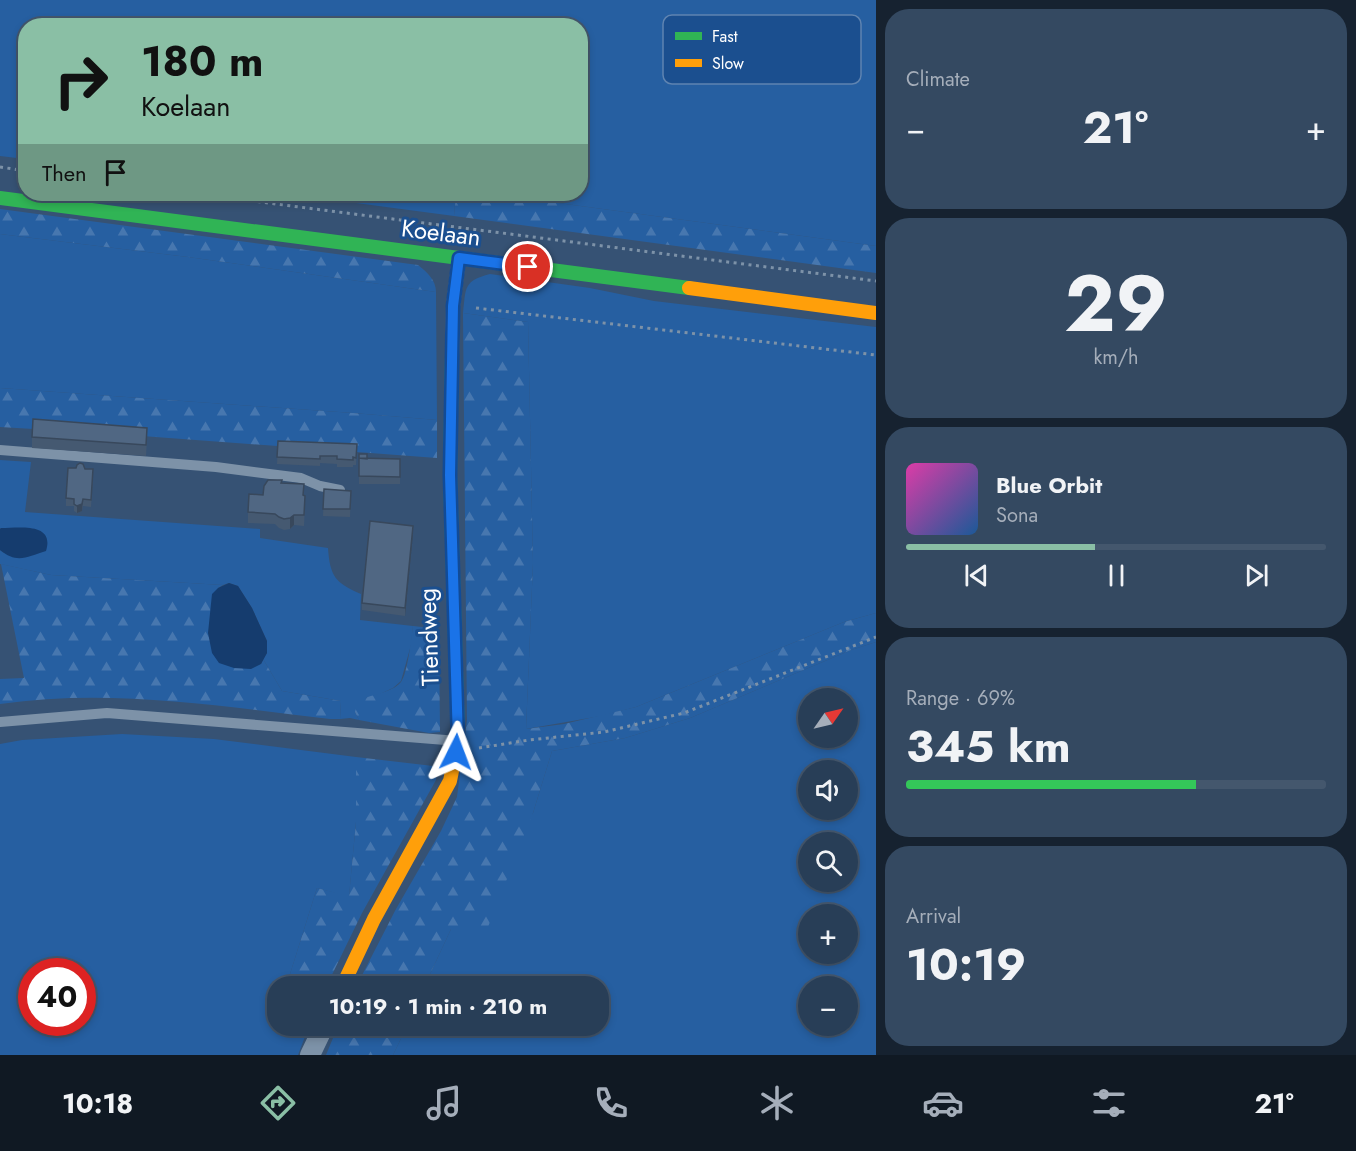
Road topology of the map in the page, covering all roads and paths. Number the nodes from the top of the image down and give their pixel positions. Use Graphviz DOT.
graph roads {
  1 [pos="0,167"];
  2 [pos="18,170"];
  3 [pos="0,198"];
  4 [pos="18,200"];
  5 [pos="23,201"];
  6 [pos="253,201"];
  7 [pos="459,258"];
  8 [pos="876,281"];
  9 [pos="453,306"];
  10 [pos="876,313"];
  11 [pos="876,355"];
  12 [pos="0,450"];
  13 [pos="340,490"];
  14 [pos="876,637"];
  15 [pos="0,722"];
  16 [pos="457,746"];
  17 [pos="347,976"];
  18 [pos="319,1036"];
  19 [pos="310,1055"];
  1 -- 2 [label="path"];
  3 -- 4 [label="street, Koelaan"];
  5 -- 7 [label="street, Koelaan"];
  6 -- 8 [label="path, Koelaan"];
  7 -- 9 [label="street, Tiendweg"];
  7 -- 10 [label="street, Koelaan"];
  9 -- 11 [label="path"];
  9 -- 16 [label="street, Tiendweg"];
  12 -- 13 [label="lane"];
  14 -- 16 [label="path"];
  15 -- 16 [label="lane"];
  16 -- 17 [label="street, Tiendweg"];
  18 -- 19 [label="street"];
}
